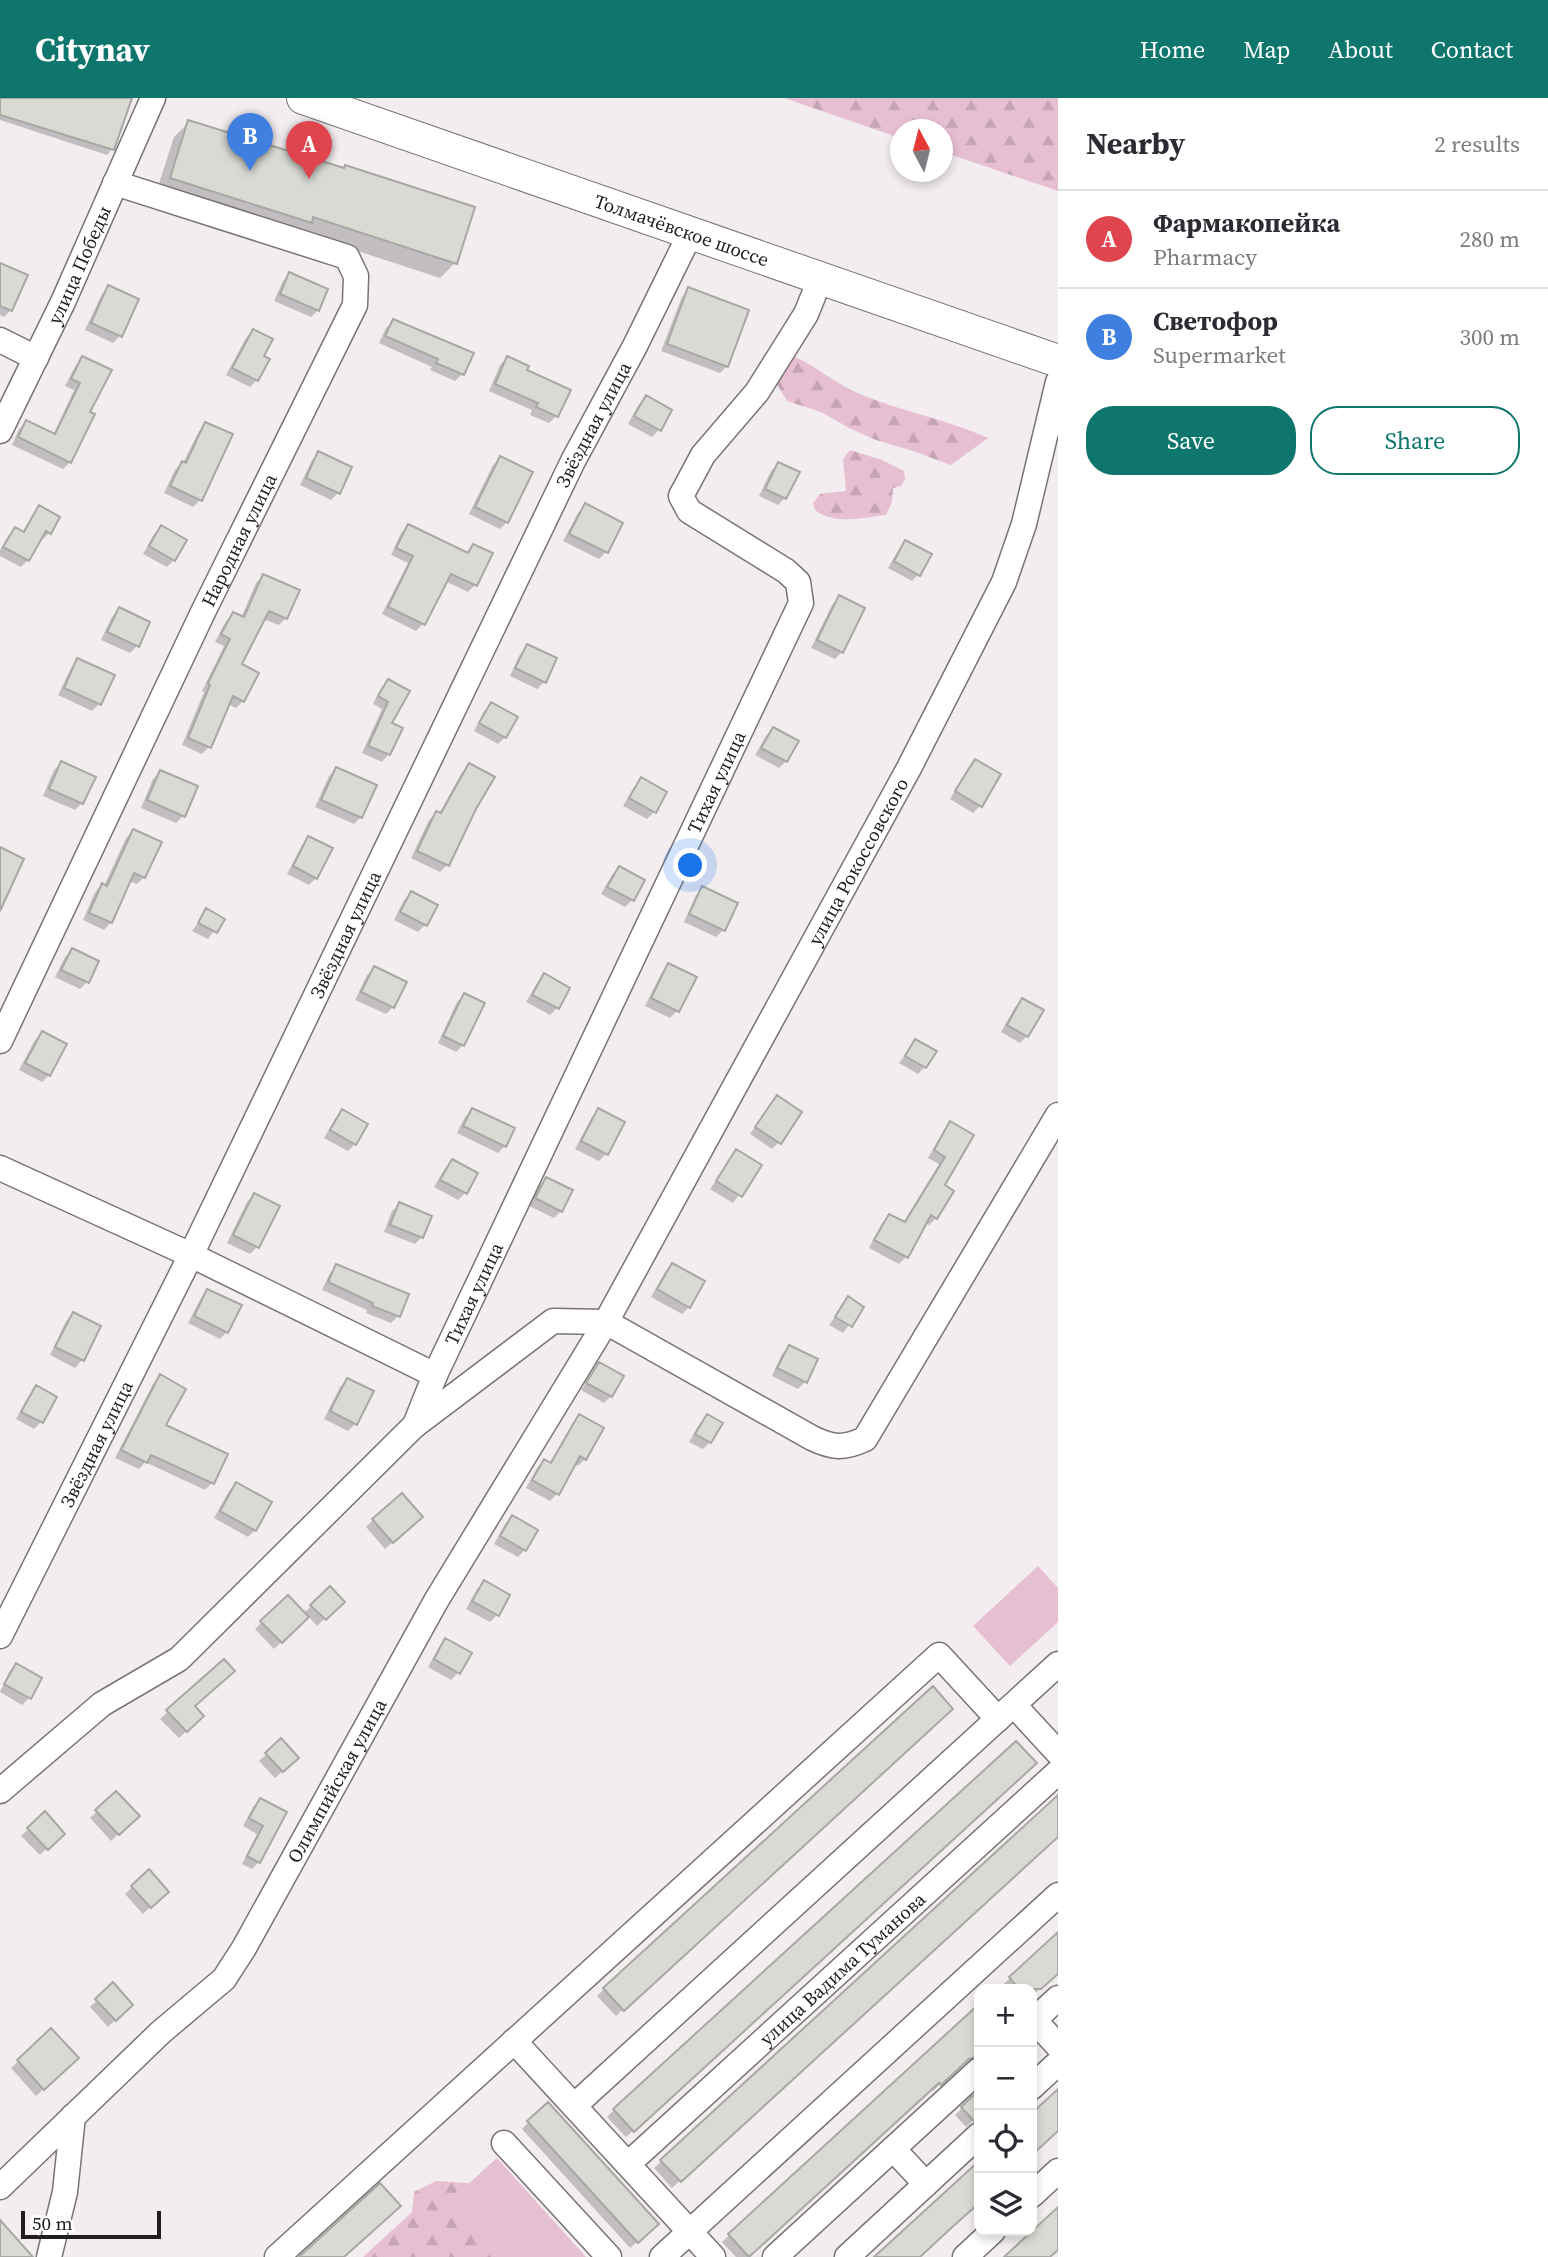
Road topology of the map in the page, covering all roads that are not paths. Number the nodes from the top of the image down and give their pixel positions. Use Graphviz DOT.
graph roads {
  1 [pos="153,98"];
  2 [pos="303,98"];
  3 [pos="115,183"];
  4 [pos="691,232"];
  5 [pos="821,277"];
  6 [pos="0,340"];
  7 [pos="36,358"];
  8 [pos="1058,361"];
  9 [pos="1058,382"];
  10 [pos="0,430"];
  11 [pos="0,1041"];
  12 [pos="1058,1115"];
  13 [pos="0,1168"];
  14 [pos="191,1255"];
  15 [pos="606,1322"];
  16 [pos="435,1374"];
  17 [pos="414,1426"];
  18 [pos="0,1636"];
  19 [pos="1058,1664"];
  20 [pos="1006,1712"];
  21 [pos="1058,1753"];
  22 [pos="1058,1772"];
  23 [pos="0,1791"];
  24 [pos="1058,1895"];
  25 [pos="1058,1998"];
  26 [pos="1037,2017"];
  27 [pos="1037,2025"];
  28 [pos="514,2041"];
  29 [pos="1058,2046"];
  30 [pos="1058,2063"];
  31 [pos="974,2075"];
  32 [pos="1037,2082"];
  33 [pos="574,2106"];
  34 [pos="73,2116"];
  35 [pos="974,2140"];
  36 [pos="504,2143"];
  37 [pos="893,2149"];
  38 [pos="628,2164"];
  39 [pos="1058,2171"];
  40 [pos="926,2184"];
  41 [pos="0,2187"];
  42 [pos="1037,2190"];
  43 [pos="690,2232"];
  44 [pos="987,2236"];
  45 [pos="49,2257"];
  46 [pos="277,2257"];
  47 [pos="609,2257"];
  48 [pos="662,2257"];
  49 [pos="713,2257"];
  50 [pos="775,2257"];
  51 [pos="847,2257"];
  52 [pos="964,2257"];
  1 -- 3 [label="street, улица Победы"];
  2 -- 4 [label="main road, Толмачёвское шоссе"];
  3 -- 7 [label="street, улица Победы"];
  3 -- 11 [label="street, Народная улица"];
  4 -- 5 [label="main road, Толмачёвское шоссе"];
  4 -- 14 [label="street, Звёздная улица"];
  5 -- 8 [label="main road, Толмачёвское шоссе"];
  5 -- 16 [label="street, Тихая улица"];
  6 -- 7 [label="street"];
  7 -- 10 [label="street, улица Победы"];
  9 -- 15 [label="street, улица Рокоссовского"];
  12 -- 15 [label="street"];
  13 -- 14 [label="street"];
  14 -- 16 [label="street"];
  14 -- 18 [label="street, Звёздная улица"];
  15 -- 17 [label="street"];
  15 -- 34 [label="street, Олимпийская улица"];
  16 -- 17 [label="street, Тихая улица"];
  17 -- 23 [label="street"];
  19 -- 20 [label="street"];
  20 -- 21 [label="street"];
  20 -- 28 [label="street"];
  20 -- 33 [label="street"];
  22 -- 38 [label="street, улица Вадима Туманова"];
  24 -- 43 [label="street"];
  25 -- 26 [label="street"];
  27 -- 29 [label="street"];
  28 -- 33 [label="street"];
  28 -- 46 [label="street"];
  30 -- 32 [label="street"];
  31 -- 37 [label="street"];
  33 -- 38 [label="street"];
  34 -- 41 [label="street, Олимпийская улица"];
  34 -- 45 [label="street"];
  35 -- 40 [label="street"];
  36 -- 47 [label="street"];
  37 -- 40 [label="street"];
  37 -- 50 [label="street"];
  38 -- 43 [label="street"];
  39 -- 42 [label="street"];
  40 -- 51 [label="street"];
  43 -- 48 [label="street"];
  43 -- 49 [label="street"];
  44 -- 52 [label="street"];
}
